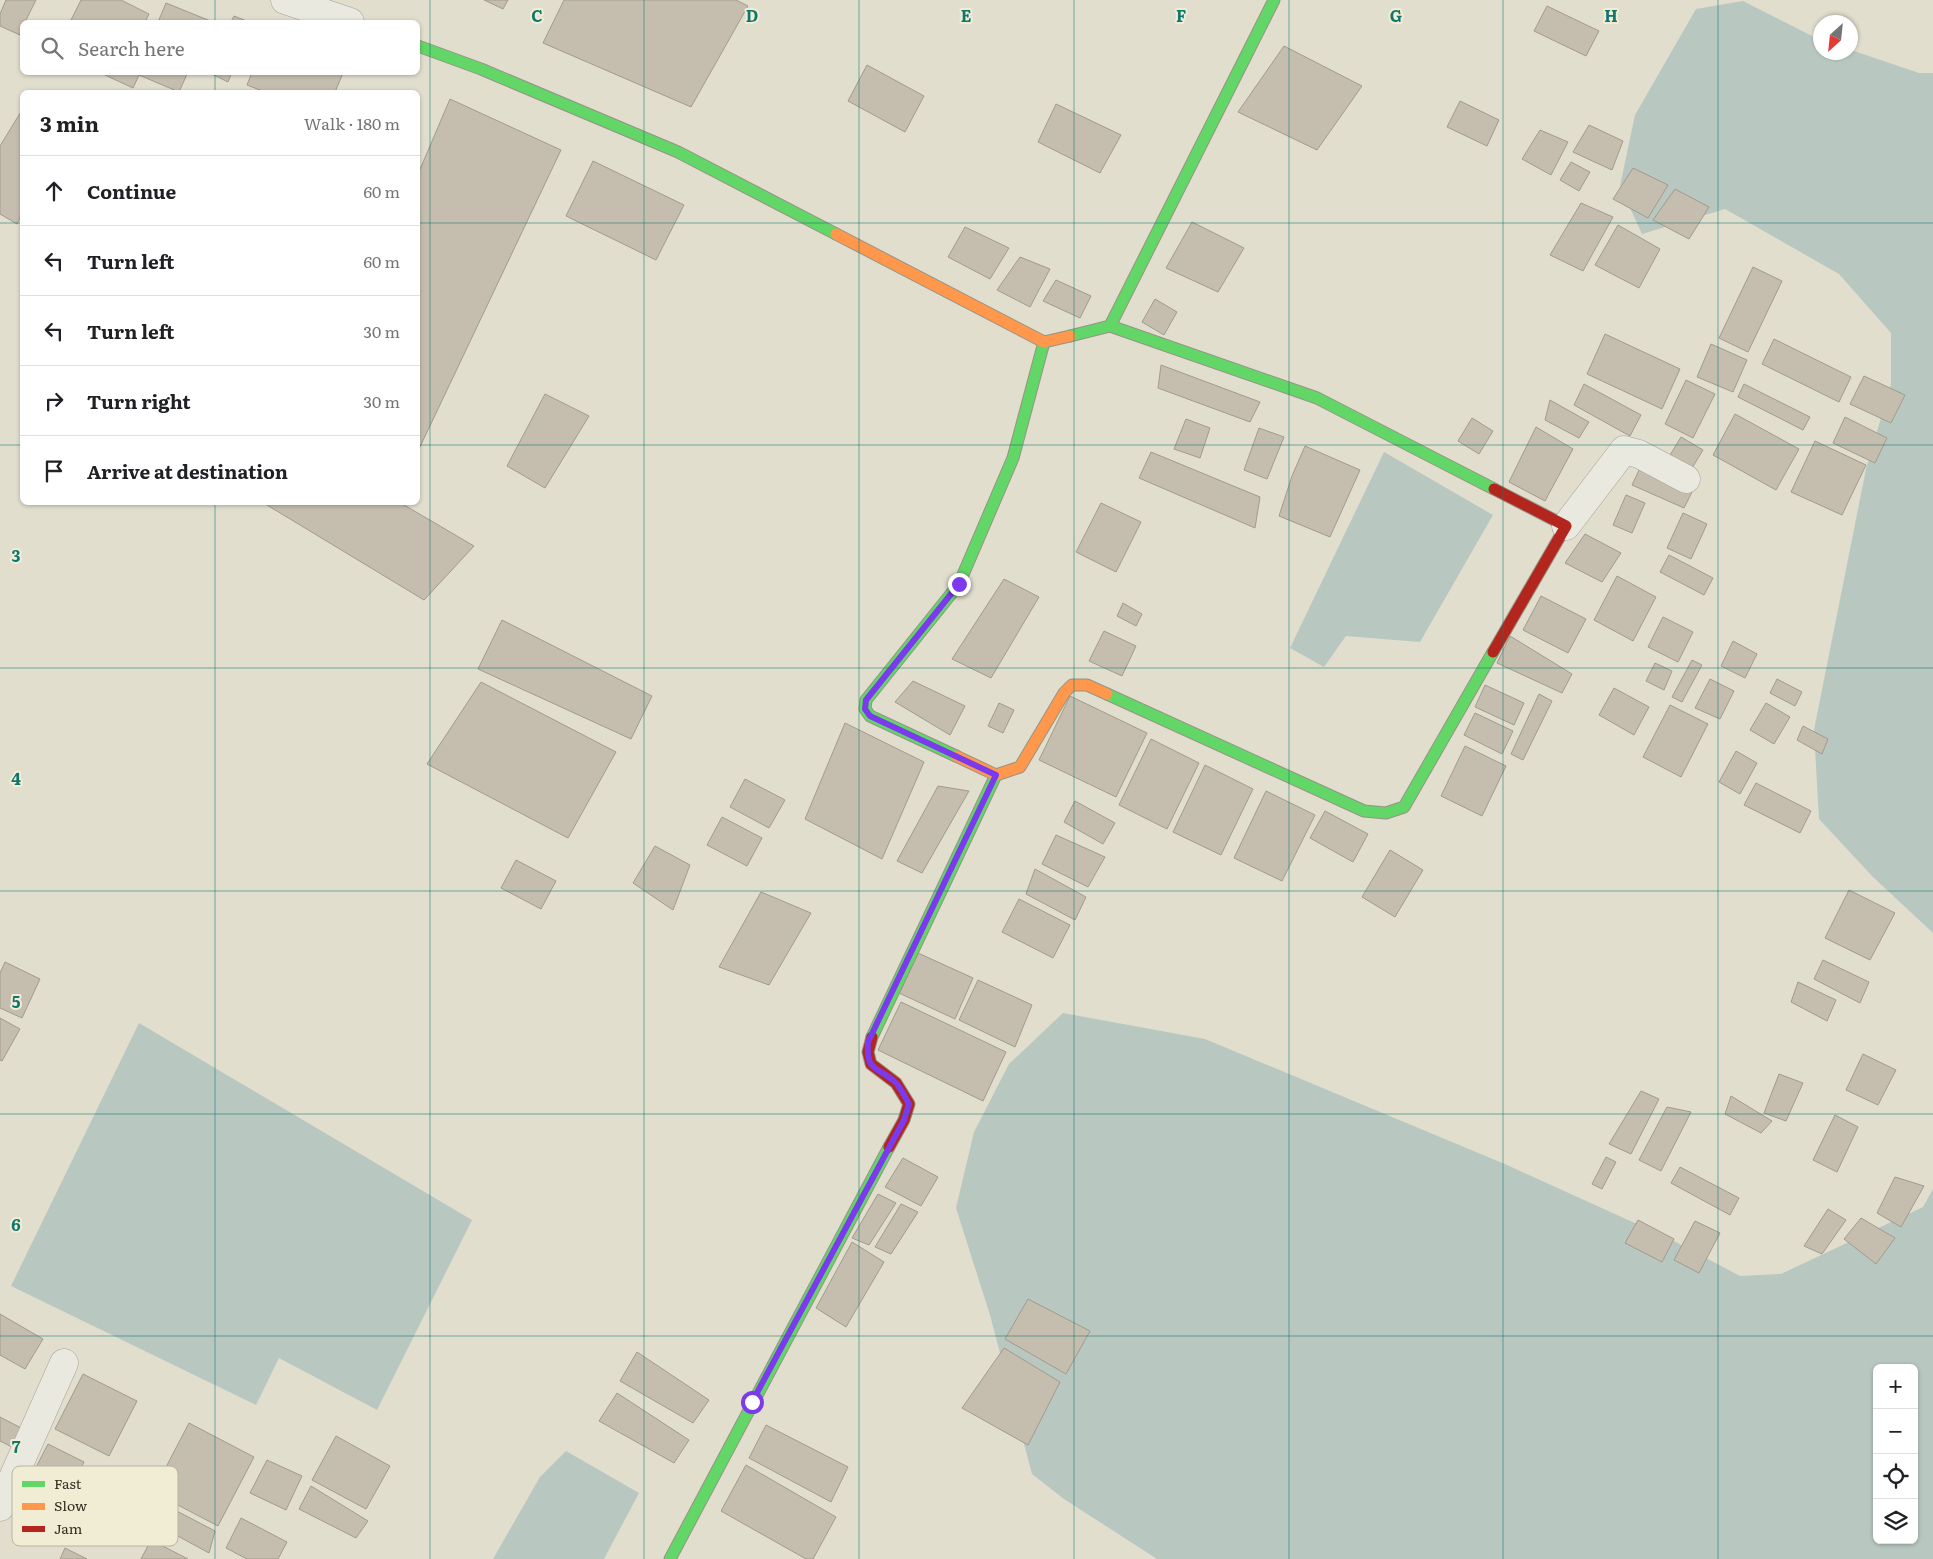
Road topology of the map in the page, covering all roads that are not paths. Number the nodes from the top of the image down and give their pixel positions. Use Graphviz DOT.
graph roads {
  1 [pos="286,0"];
  2 [pos="1274,0"];
  3 [pos="344,20"];
  4 [pos="420,47"];
  5 [pos="1110,326"];
  6 [pos="1044,342"];
  7 [pos="1686,479"];
  8 [pos="1566,526"];
  9 [pos="996,775"];
  10 [pos="64,1363"];
  11 [pos="18,1466"];
  12 [pos="12,1480"];
  13 [pos="0,1507"];
  14 [pos="670,1559"];
  1 -- 3 [label="street"];
  2 -- 5 [label="street"];
  4 -- 6 [label="street"];
  5 -- 6 [label="street"];
  5 -- 8 [label="street"];
  6 -- 9 [label="street"];
  7 -- 8 [label="street"];
  8 -- 9 [label="street"];
  9 -- 14 [label="street"];
  10 -- 11 [label="street"];
  12 -- 13 [label="street"];
}
